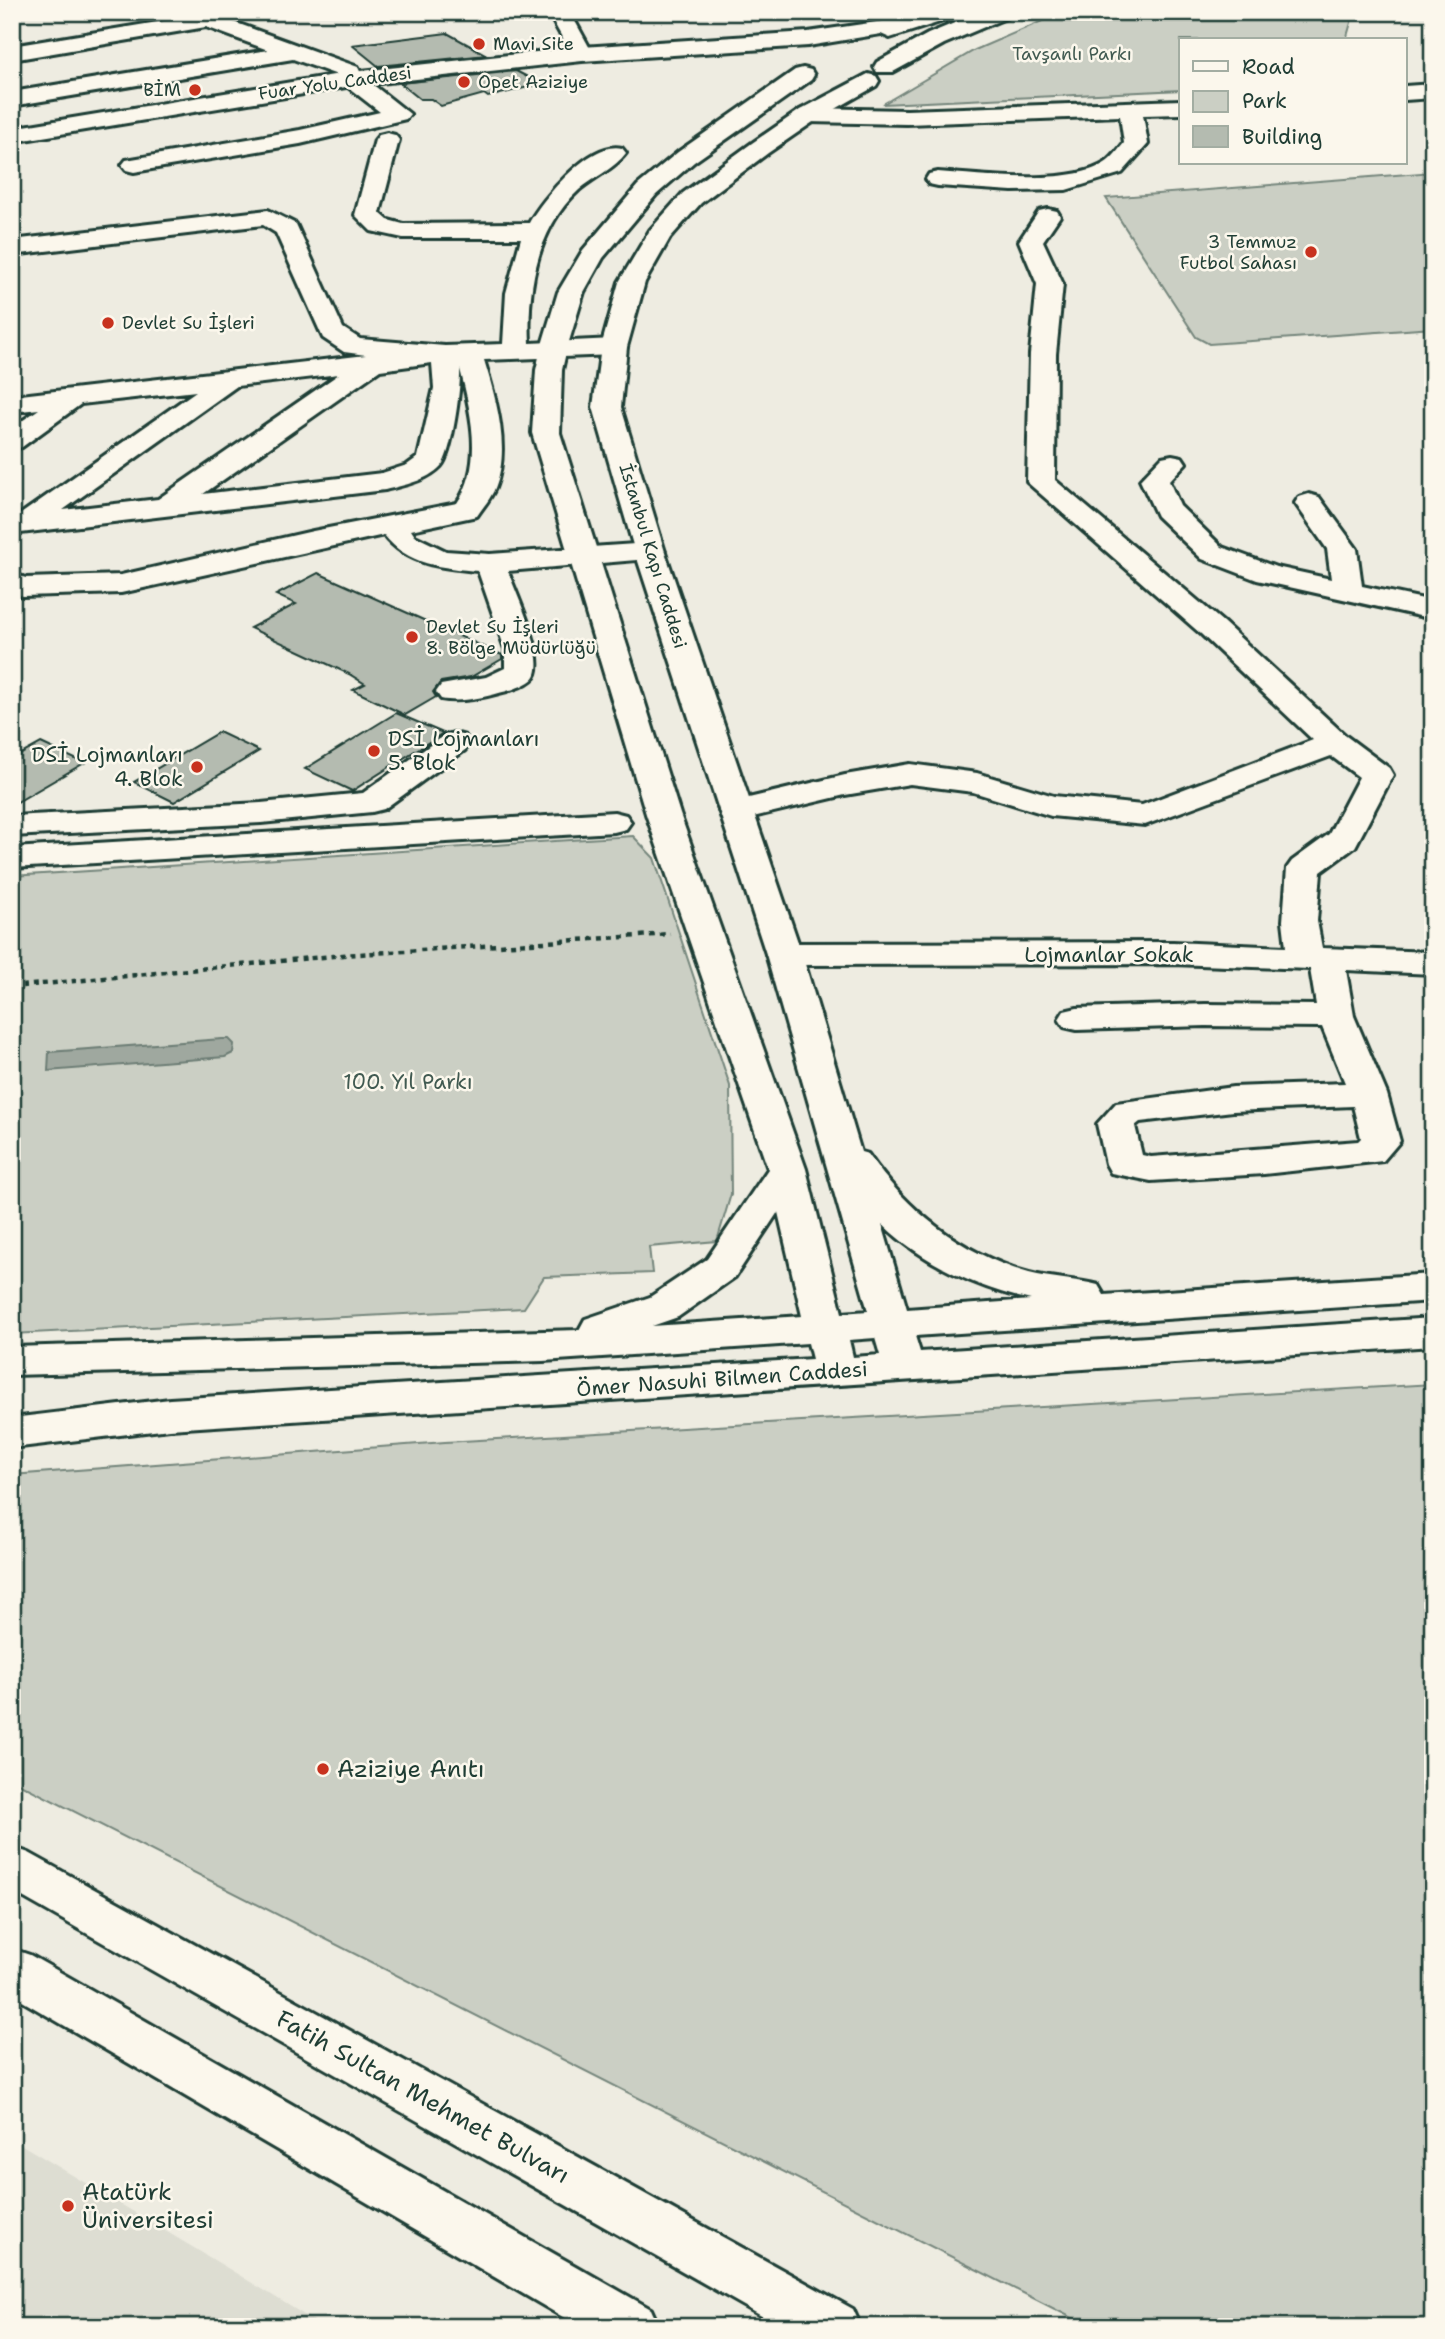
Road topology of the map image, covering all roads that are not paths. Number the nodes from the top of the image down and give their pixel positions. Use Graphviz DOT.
graph roads {
  1 [pos="559,12"];
  2 [pos="948,12"];
  3 [pos="1000,12"];
  4 [pos="194,17"];
  5 [pos="914,23"];
  6 [pos="748,44"];
  7 [pos="660,50"];
  8 [pos="296,52"];
  9 [pos="826,52"];
  10 [pos="12,54"];
  11 [pos="582,54"];
  12 [pos="781,69"];
  13 [pos="877,74"];
  14 [pos="352,79"];
  15 [pos="1433,92"];
  16 [pos="1406,93"];
  17 [pos="12,99"];
  18 [pos="1179,107"];
  19 [pos="1131,110"];
  20 [pos="808,115"];
  21 [pos="12,135"];
  22 [pos="387,140"];
  23 [pos="614,153"];
  24 [pos="134,165"];
  25 [pos="937,179"];
  26 [pos="1048,216"];
  27 [pos="537,230"];
  28 [pos="12,248"];
  29 [pos="614,347"];
  30 [pos="554,348"];
  31 [pos="517,350"];
  32 [pos="456,353"];
  33 [pos="374,363"];
  34 [pos="231,379"];
  35 [pos="74,397"];
  36 [pos="12,404"];
  37 [pos="12,441"];
  38 [pos="1172,463"];
  39 [pos="1308,503"];
  40 [pos="165,507"];
  41 [pos="18,524"];
  42 [pos="392,525"];
  43 [pos="650,552"];
  44 [pos="582,557"];
  45 [pos="490,563"];
  46 [pos="12,583"];
  47 [pos="1348,590"];
  48 [pos="1433,610"];
  49 [pos="452,692"];
  50 [pos="1335,743"];
  51 [pos="454,744"];
  52 [pos="736,811"];
  53 [pos="614,822"];
  54 [pos="12,826"];
  55 [pos="12,858"];
  56 [pos="784,954"];
  57 [pos="1315,957"];
  58 [pos="1433,962"];
  59 [pos="1336,1016"];
  60 [pos="1077,1019"];
  61 [pos="1368,1094"];
  62 [pos="834,1128"];
  63 [pos="787,1169"];
  64 [pos="1433,1287"];
  65 [pos="1150,1305"];
  66 [pos="893,1324"];
  67 [pos="824,1328"];
  68 [pos="1433,1332"];
  69 [pos="544,1347"];
  70 [pos="12,1360"];
  71 [pos="904,1367"];
  72 [pos="836,1373"];
  73 [pos="12,1433"];
  74 [pos="12,1867"];
  75 [pos="12,1970"];
  76 [pos="631,2327"];
  77 [pos="833,2327"];
  1 -- 11 [label="main road"];
  2 -- 5 [label="main road"];
  3 -- 13 [label="main road, İstanbul Kapı Caddesi"];
  4 -- 8 [label="main road"];
  4 -- 10 [label="main road"];
  5 -- 6 [label="main road"];
  5 -- 9 [label="main road"];
  6 -- 7 [label="main road"];
  6 -- 9 [label="main road"];
  7 -- 11 [label="main road, Fuar Yolu Caddesi"];
  7 -- 12 [label="main road"];
  8 -- 14 [label="main road"];
  8 -- 17 [label="main road"];
  9 -- 12 [label="main road"];
  9 -- 13 [label="main road"];
  11 -- 14 [label="main road, Fuar Yolu Caddesi"];
  12 -- 13 [label="main road"];
  12 -- 30 [label="main road"];
  13 -- 20 [label="main road, İstanbul Kapı Caddesi"];
  14 -- 21 [label="main road, Fuar Yolu Caddesi"];
  14 -- 24 [label="main road"];
  15 -- 16 [label="main road"];
  18 -- 19 [label="main road"];
  19 -- 20 [label="main road"];
  19 -- 25 [label="main road"];
  20 -- 29 [label="main road, İstanbul Kapı Caddesi"];
  22 -- 27 [label="main road"];
  23 -- 27 [label="main road"];
  26 -- 50 [label="main road"];
  27 -- 31 [label="main road"];
  28 -- 32 [label="main road"];
  29 -- 30 [label="main road"];
  29 -- 43 [label="main road, İstanbul Kapı Caddesi"];
  30 -- 31 [label="main road"];
  30 -- 44 [label="main road"];
  31 -- 32 [label="main road"];
  32 -- 33 [label="main road"];
  32 -- 40 [label="main road"];
  32 -- 42 [label="main road"];
  33 -- 34 [label="main road"];
  33 -- 40 [label="main road"];
  34 -- 35 [label="main road"];
  34 -- 41 [label="main road"];
  35 -- 36 [label="main road"];
  35 -- 37 [label="main road"];
  38 -- 47 [label="main road"];
  39 -- 47 [label="main road"];
  40 -- 41 [label="main road"];
  42 -- 45 [label="main road"];
  42 -- 46 [label="main road"];
  43 -- 44 [label="main road"];
  43 -- 52 [label="main road, İstanbul Kapı Caddesi"];
  44 -- 45 [label="main road"];
  44 -- 63 [label="main road"];
  45 -- 49 [label="main road"];
  47 -- 48 [label="main road"];
  50 -- 52 [label="main road"];
  50 -- 57 [label="main road"];
  51 -- 54 [label="main road"];
  52 -- 56 [label="main road, İstanbul Kapı Caddesi"];
  53 -- 55 [label="main road"];
  56 -- 57 [label="main road, Lojmanlar Sokak"];
  56 -- 62 [label="main road, İstanbul Kapı Caddesi"];
  57 -- 58 [label="main road, Lojmanlar Sokak"];
  57 -- 59 [label="main road"];
  59 -- 60 [label="main road"];
  59 -- 61 [label="main road"];
  61 -- 61 [label="main road"];
  62 -- 65 [label="main road"];
  62 -- 66 [label="main road"];
  63 -- 67 [label="main road"];
  63 -- 69 [label="main road"];
  64 -- 65 [label="main road, Ömer Nasuhi Bilmen Caddesi"];
  65 -- 66 [label="main road, Ömer Nasuhi Bilmen Caddesi"];
  66 -- 67 [label="main road, Ömer Nasuhi Bilmen Caddesi"];
  66 -- 71 [label="main road"];
  67 -- 69 [label="main road, Ömer Nasuhi Bilmen Caddesi"];
  67 -- 72 [label="main road"];
  68 -- 71 [label="main road, Ömer Nasuhi Bilmen Caddesi"];
  69 -- 70 [label="main road, Ömer Nasuhi Bilmen Caddesi"];
  71 -- 72 [label="main road, Ömer Nasuhi Bilmen Caddesi"];
  72 -- 73 [label="main road, Ömer Nasuhi Bilmen Caddesi"];
  74 -- 77 [label="main road, Fatih Sultan Mehmet Bulvarı"];
  75 -- 76 [label="main road"];
}
